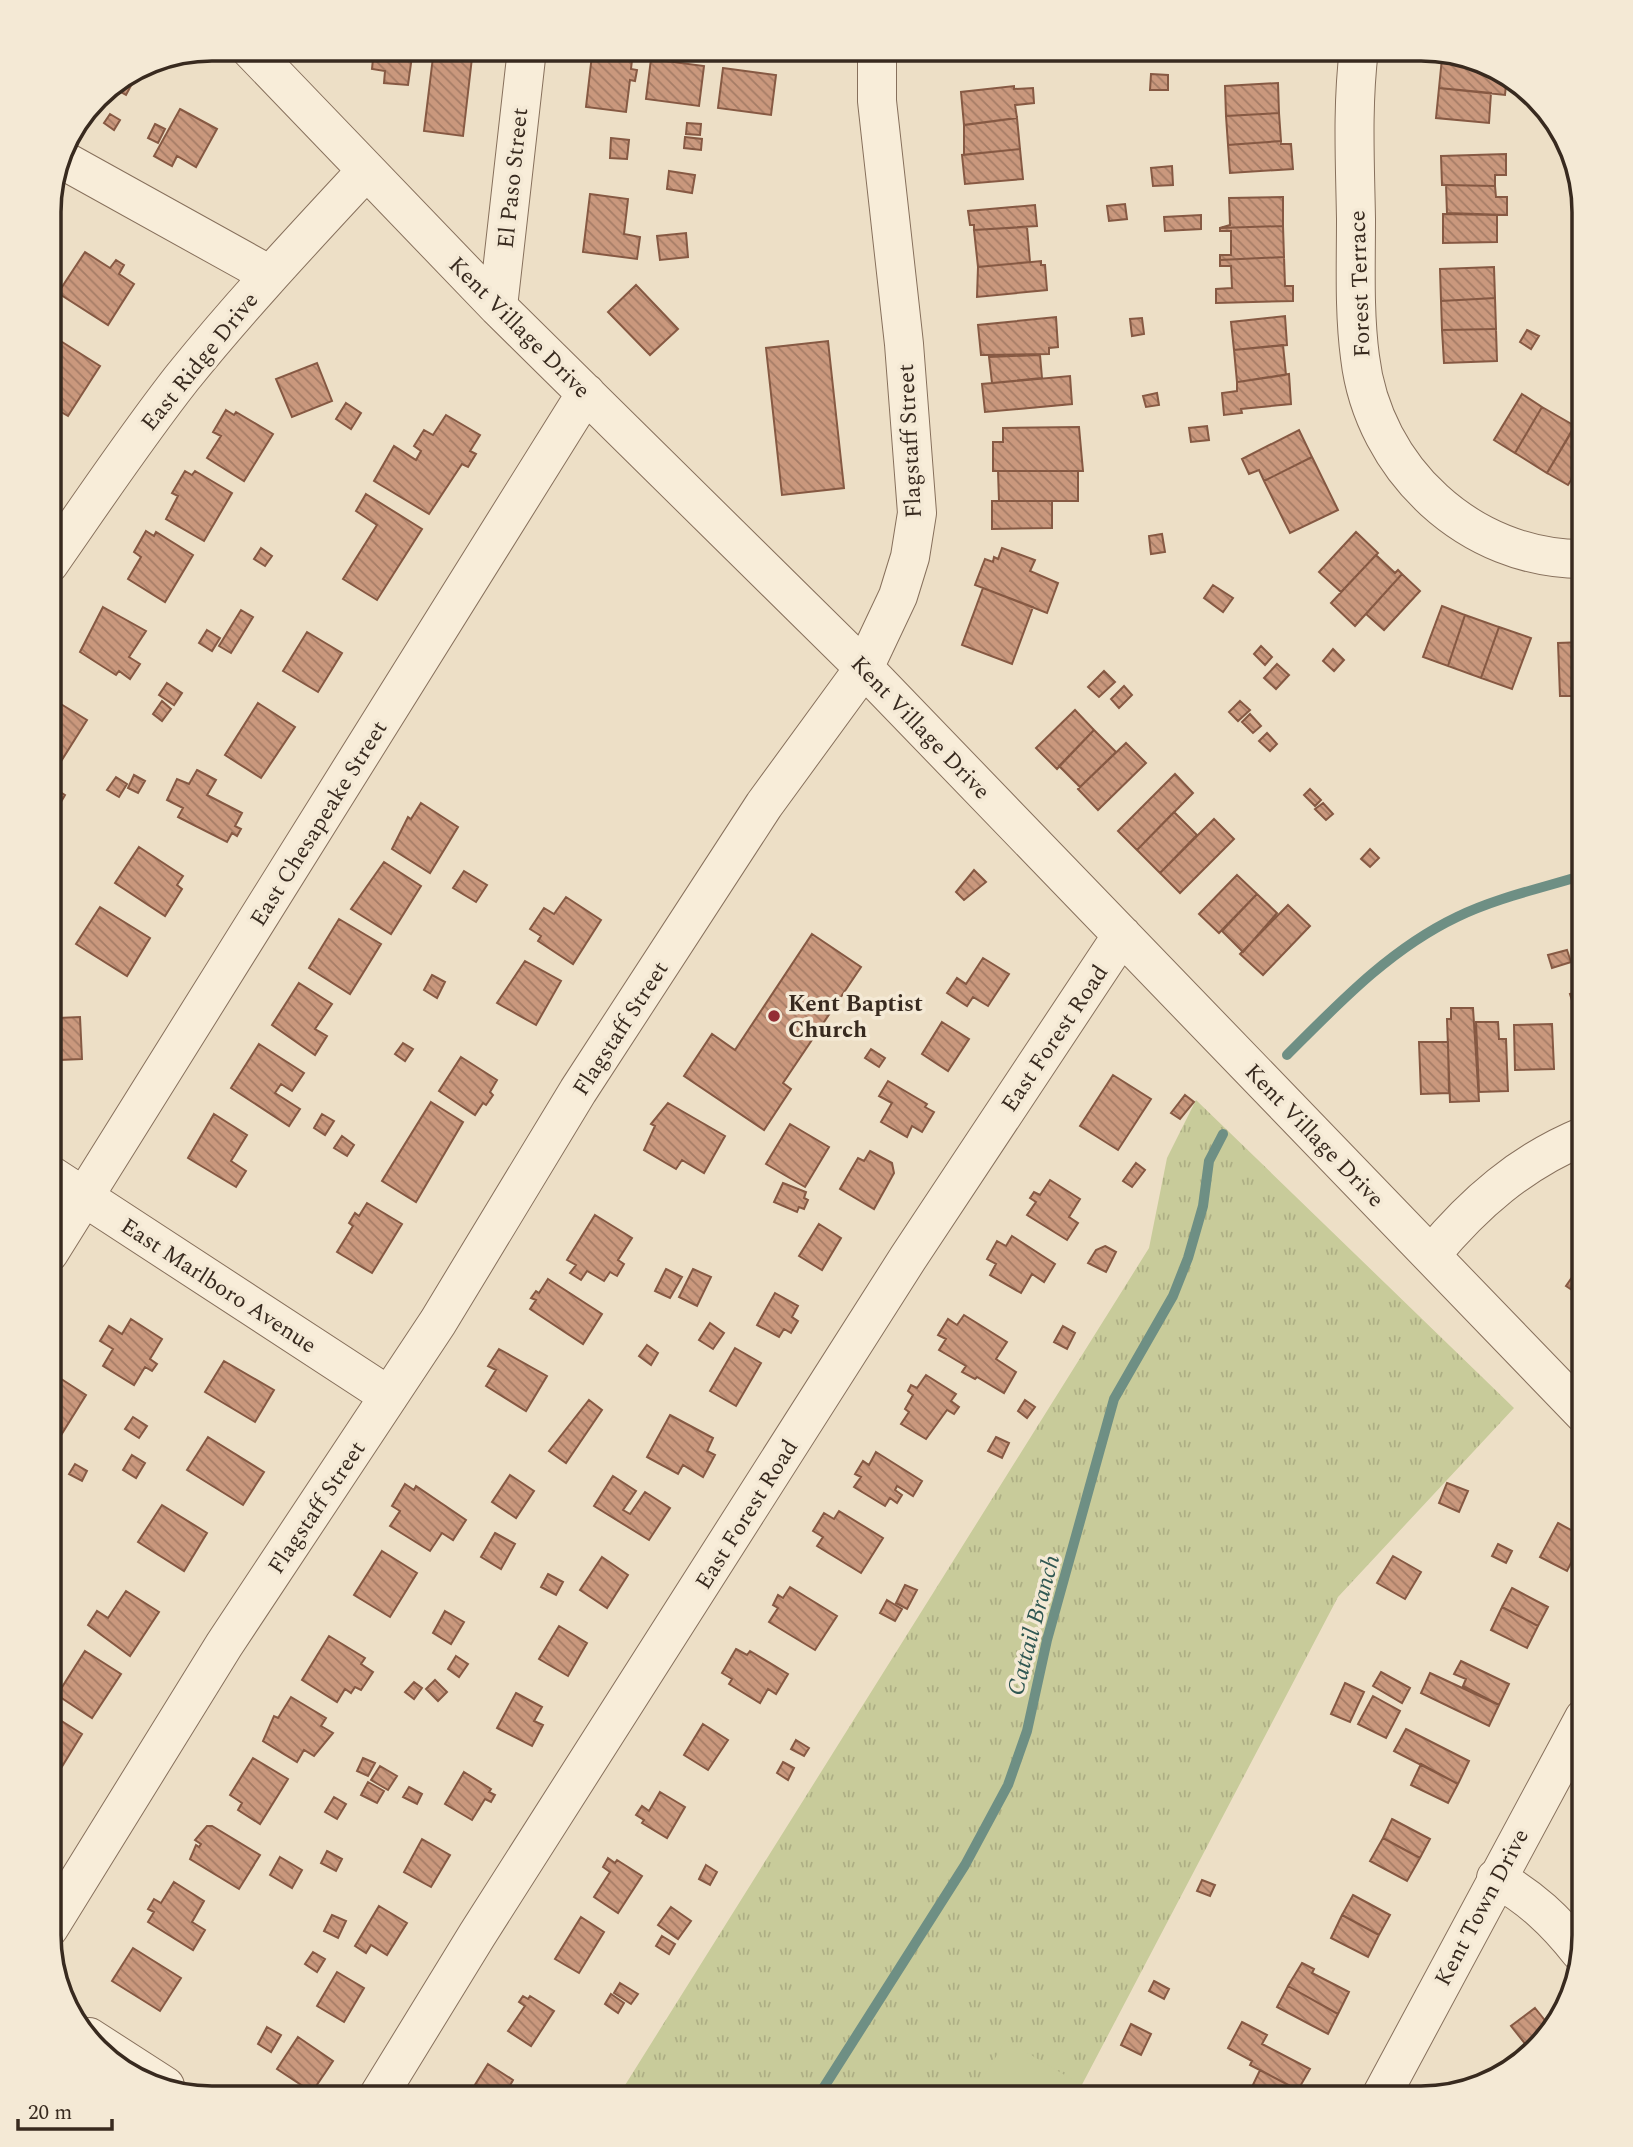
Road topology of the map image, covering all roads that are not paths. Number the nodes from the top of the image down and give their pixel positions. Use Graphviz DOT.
graph roads {
  1 [pos="261,61"];
  2 [pos="526,61"];
  3 [pos="877,62"];
  4 [pos="1358,62"];
  5 [pos="69,164"];
  6 [pos="366,172"];
  7 [pos="270,275"];
  8 [pos="498,307"];
  9 [pos="586,393"];
  10 [pos="62,545"];
  11 [pos="1572,557"];
  12 [pos="864,668"];
  13 [pos="1122,935"];
  14 [pos="1572,1141"];
  15 [pos="61,1182"];
  16 [pos="85,1196"];
  17 [pos="61,1233"];
  18 [pos="1431,1255"];
  19 [pos="1571,1395"];
  20 [pos="389,1396"];
  21 [pos="1572,1740"];
  22 [pos="1496,1878"];
  23 [pos="61,1909"];
  24 [pos="1571,1941"];
  25 [pos="384,2086"];
  26 [pos="1386,2086"];
  1 -- 6 [label="street, Kent Village Drive"];
  2 -- 8 [label="street, El Paso Street"];
  3 -- 12 [label="street, Flagstaff Street"];
  4 -- 11 [label="street, Forest Terrace"];
  5 -- 7 [label="street"];
  6 -- 7 [label="street, East Ridge Drive"];
  6 -- 8 [label="street, Kent Village Drive"];
  7 -- 10 [label="street, East Ridge Drive"];
  8 -- 9 [label="street, Kent Village Drive"];
  9 -- 12 [label="street, Kent Village Drive"];
  9 -- 16 [label="street, East Chesapeake Street"];
  12 -- 13 [label="street, Kent Village Drive"];
  12 -- 20 [label="street, Flagstaff Street"];
  13 -- 18 [label="street, Kent Village Drive"];
  13 -- 25 [label="street, East Forest Road"];
  14 -- 18 [label="street"];
  15 -- 16 [label="street, East Marlboro Avenue"];
  16 -- 17 [label="street, East Chesapeake Street"];
  16 -- 20 [label="street, East Marlboro Avenue"];
  18 -- 19 [label="street, Kent Village Drive"];
  20 -- 23 [label="street, Flagstaff Street"];
  21 -- 22 [label="street, Kent Town Drive"];
  22 -- 24 [label="street"];
  22 -- 26 [label="street, Kent Town Drive"];
}
